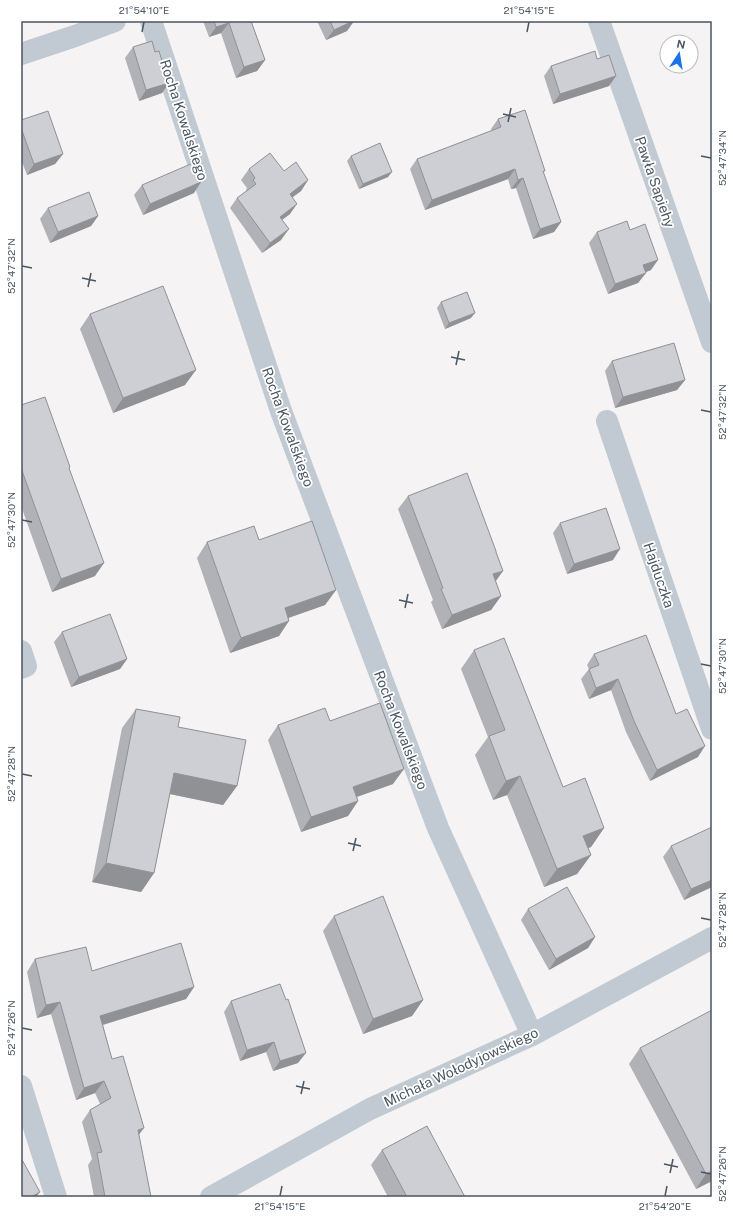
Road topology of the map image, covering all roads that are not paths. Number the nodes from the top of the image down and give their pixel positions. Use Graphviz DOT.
graph roads {
  1 [pos="115,21"];
  2 [pos="151,21"];
  3 [pos="599,21"];
  4 [pos="21,54"];
  5 [pos="712,342"];
  6 [pos="607,421"];
  7 [pos="712,728"];
  8 [pos="712,938"];
  9 [pos="532,1035"];
  10 [pos="21,1086"];
  11 [pos="56,1197"];
  12 [pos="211,1197"];
  1 -- 4 [label="street"];
  2 -- 9 [label="street, Rocha Kowalskiego"];
  3 -- 5 [label="street, Pawła Sapiehy"];
  6 -- 7 [label="street, Hajduczka"];
  8 -- 9 [label="street, Michała Wołodyjowskiego"];
  9 -- 12 [label="street, Michała Wołodyjowskiego"];
  10 -- 11 [label="street"];
}
